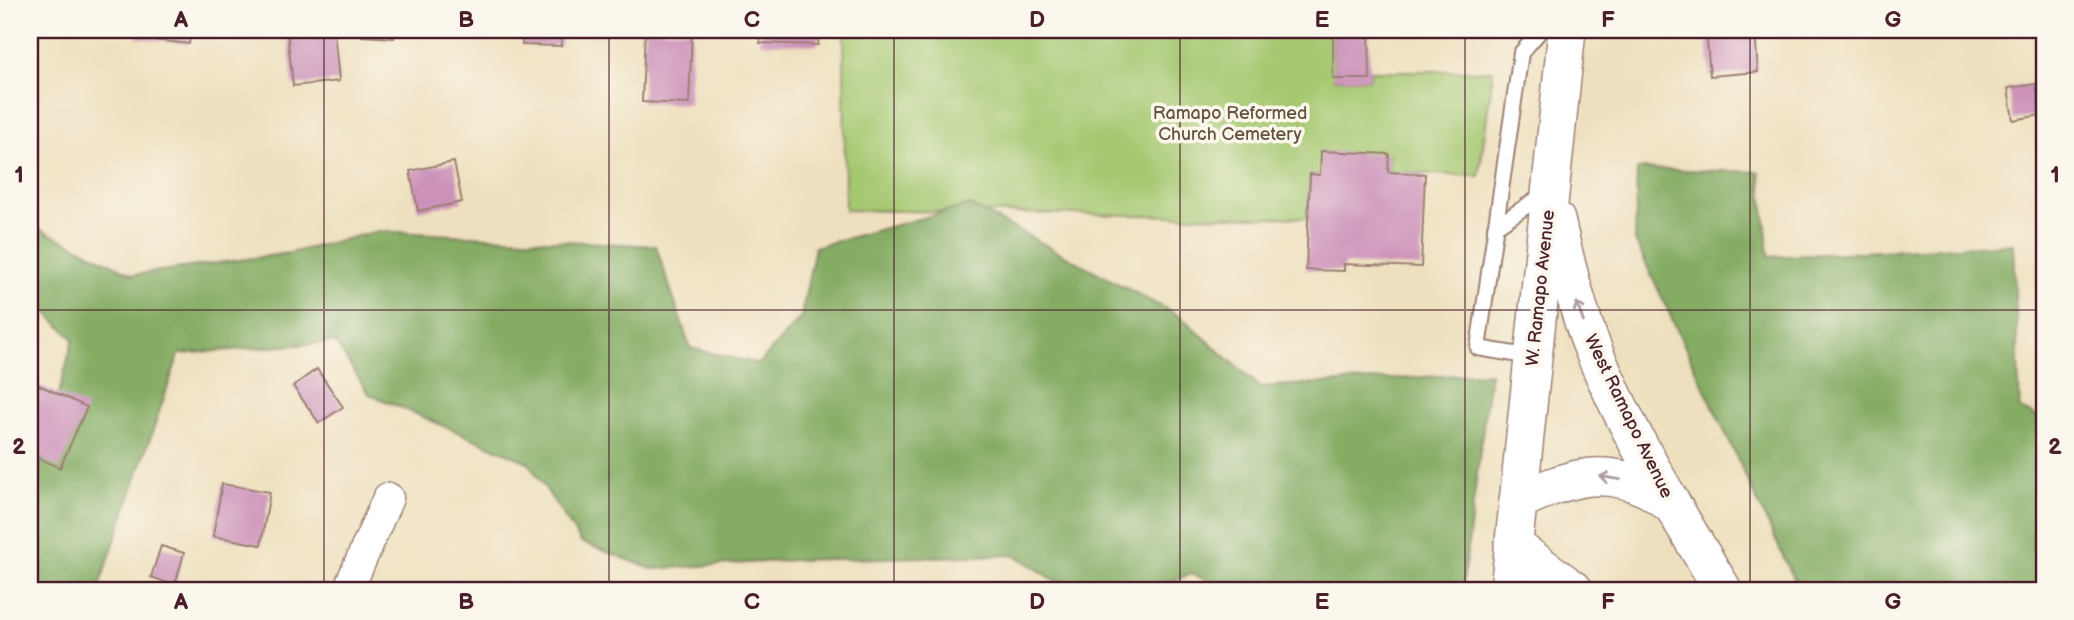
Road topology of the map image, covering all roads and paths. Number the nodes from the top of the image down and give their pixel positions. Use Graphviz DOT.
graph roads {
  1 [pos="1541,30"];
  2 [pos="1567,30"];
  3 [pos="1549,191"];
  4 [pos="1495,227"];
  5 [pos="1533,358"];
  6 [pos="388,498"];
  7 [pos="1518,501"];
  8 [pos="1672,505"];
  9 [pos="1513,545"];
  10 [pos="348,590"];
  11 [pos="1509,590"];
  12 [pos="1574,590"];
  13 [pos="1723,590"];
  1 -- 4 [label="lane"];
  2 -- 3 [label="street, W. Ramapo Avenue"];
  3 -- 4 [label="lane"];
  3 -- 5 [label="street, W. Ramapo Avenue"];
  8 -- 3 [label="street, West Ramapo Avenue, one-way"];
  4 -- 5 [label="lane"];
  5 -- 7 [label="street, W. Ramapo Avenue"];
  6 -- 10 [label="street"];
  8 -- 7 [label="street, one-way"];
  7 -- 9 [label="street, W. Ramapo Avenue"];
  8 -- 13 [label="street, West Ramapo Avenue"];
  9 -- 11 [label="street"];
  9 -- 12 [label="street"];
}
